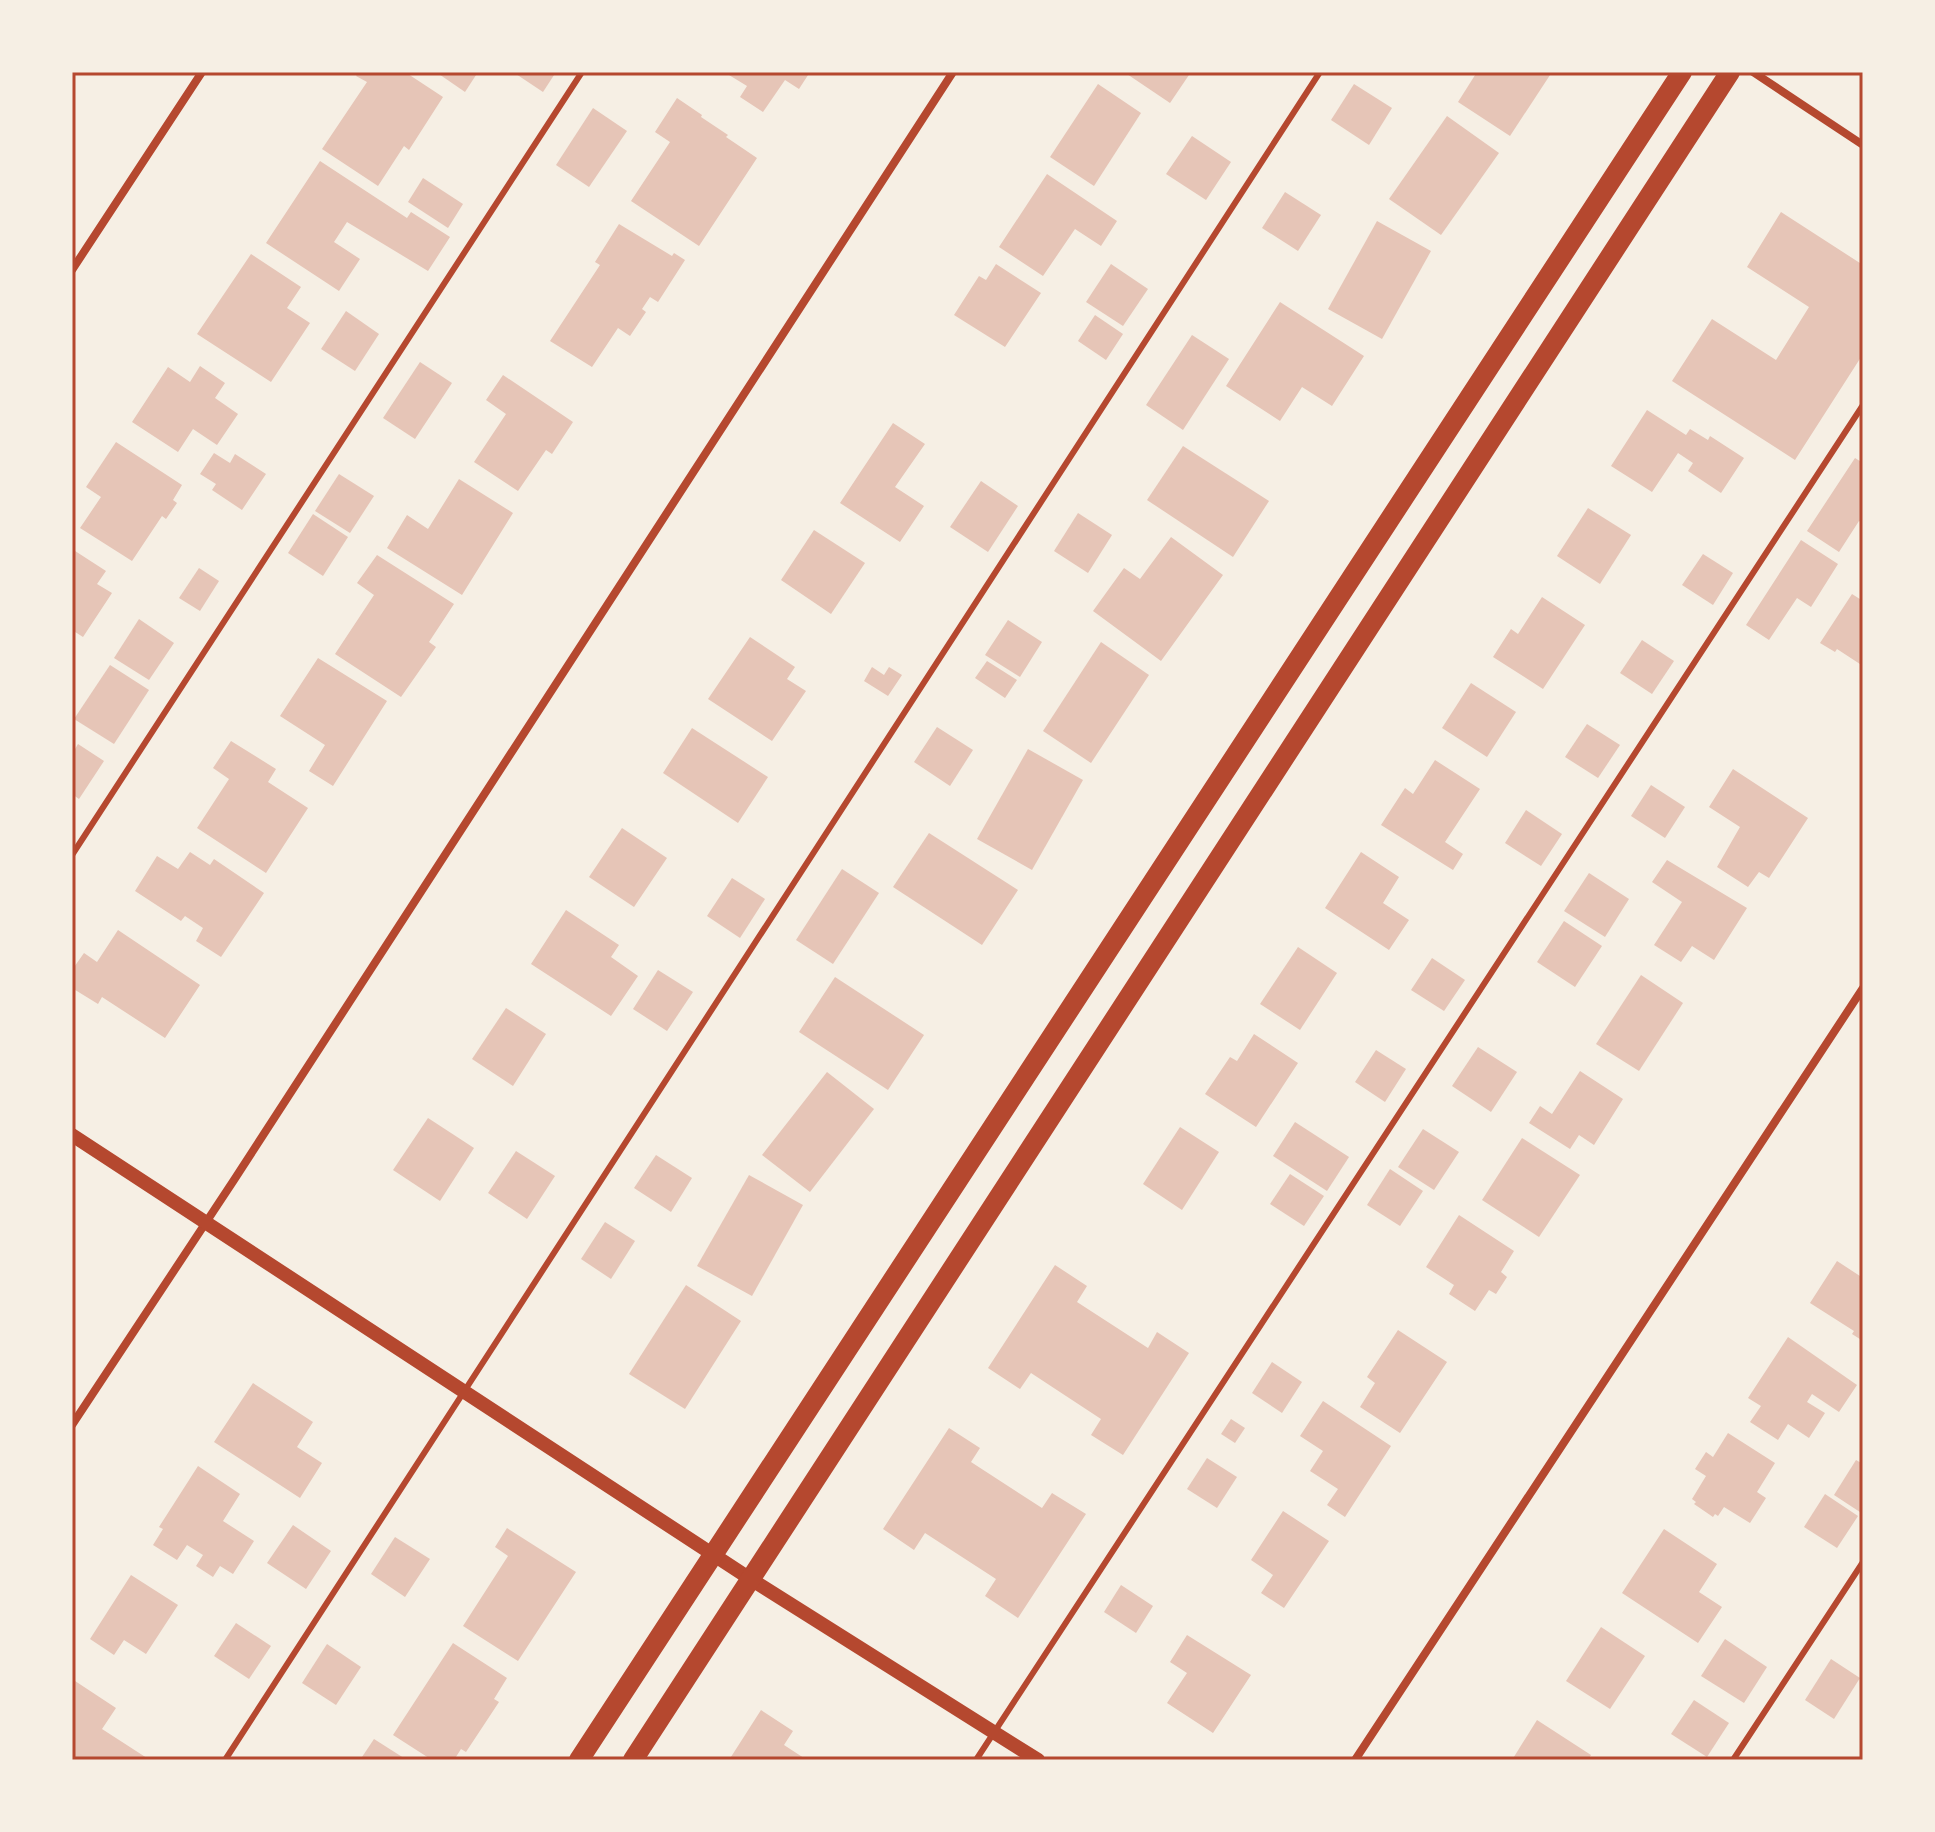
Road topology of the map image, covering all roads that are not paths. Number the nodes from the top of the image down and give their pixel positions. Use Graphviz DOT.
graph roads {
  1 [pos="202,72"];
  2 [pos="582,72"];
  3 [pos="953,72"];
  4 [pos="1320,72"];
  5 [pos="1682,72"];
  6 [pos="1730,72"];
  7 [pos="1753,72"];
  8 [pos="1863,145"];
  9 [pos="72,270"];
  10 [pos="1863,405"];
  11 [pos="72,855"];
  12 [pos="1863,988"];
  13 [pos="72,1135"];
  14 [pos="206,1222"];
  15 [pos="466,1391"];
  16 [pos="72,1425"];
  17 [pos="714,1555"];
  18 [pos="1863,1562"];
  19 [pos="752,1580"];
  20 [pos="994,1731"];
  21 [pos="225,1760"];
  22 [pos="579,1760"];
  23 [pos="633,1760"];
  24 [pos="976,1760"];
  25 [pos="1038,1760"];
  26 [pos="1355,1760"];
  27 [pos="1733,1760"];
  1 -- 9 [label="street"];
  2 -- 11 [label="lane"];
  3 -- 14 [label="street"];
  4 -- 15 [label="lane"];
  5 -- 17 [label="main road"];
  6 -- 19 [label="main road"];
  7 -- 8 [label="street"];
  10 -- 20 [label="lane"];
  12 -- 26 [label="street"];
  13 -- 14 [label="street"];
  14 -- 15 [label="street"];
  14 -- 16 [label="street"];
  15 -- 17 [label="street"];
  15 -- 21 [label="lane"];
  17 -- 19 [label="street"];
  17 -- 22 [label="main road"];
  18 -- 27 [label="lane"];
  19 -- 20 [label="street"];
  19 -- 23 [label="main road"];
  20 -- 24 [label="lane"];
  20 -- 25 [label="street"];
}
